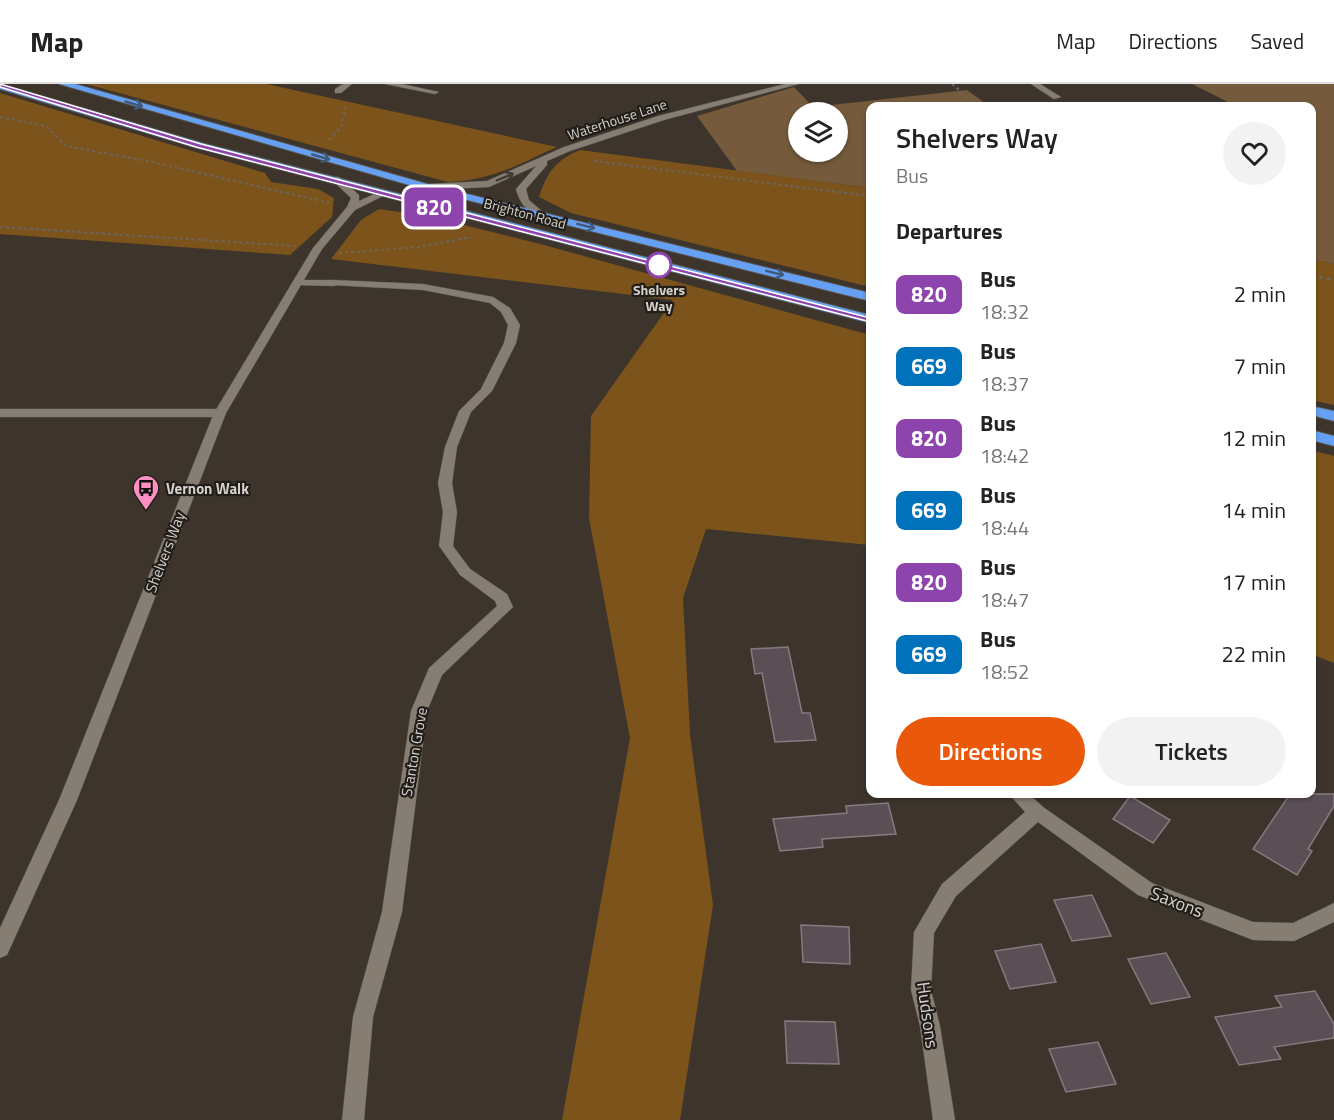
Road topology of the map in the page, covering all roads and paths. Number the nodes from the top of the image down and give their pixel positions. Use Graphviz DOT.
graph roads {
  1 [pos="64,84"];
  2 [pos="348,84"];
  3 [pos="389,84"];
  4 [pos="795,84"];
  5 [pos="952,84"];
  6 [pos="1035,84"];
  7 [pos="0,86"];
  8 [pos="338,92"];
  9 [pos="435,92"];
  10 [pos="1057,97"];
  11 [pos="973,102"];
  12 [pos="0,117"];
  13 [pos="553,155"];
  14 [pos="346,164"];
  15 [pos="336,179"];
  16 [pos="427,187"];
  17 [pos="384,194"];
  18 [pos="866,195"];
  19 [pos="352,208"];
  20 [pos="541,215"];
  21 [pos="0,227"];
  22 [pos="514,228"];
  23 [pos="316,250"];
  24 [pos="1316,276"];
  25 [pos="1334,280"];
  26 [pos="296,283"];
  27 [pos="334,283"];
  28 [pos="866,296"];
  29 [pos="866,318"];
  30 [pos="1316,411"];
  31 [pos="0,413"];
  32 [pos="220,413"];
  33 [pos="1334,416"];
  34 [pos="1316,436"];
  35 [pos="1334,441"];
  36 [pos="1022,798"];
  37 [pos="1037,812"];
  38 [pos="1334,911"];
  39 [pos="1,943"];
  40 [pos="353,1120"];
  41 [pos="944,1120"];
  1 -- 14 [label="highway, Brighton Road, one-way"];
  2 -- 8 [label="street"];
  3 -- 9 [label="lane"];
  4 -- 13 [label="street, Waterhouse Lane"];
  5 -- 11 [label="path"];
  6 -- 10 [label="lane"];
  7 -- 15 [label="highway, Brighton Road"];
  8 -- 14 [label="path"];
  12 -- 19 [label="path"];
  16 -- 13 [label="street, Waterhouse Lane, one-way"];
  13 -- 18 [label="path"];
  13 -- 20 [label="street, Waterhouse Lane"];
  14 -- 16 [label="highway, Brighton Road"];
  14 -- 17 [label="highway"];
  15 -- 17 [label="highway, Brighton Road"];
  15 -- 19 [label="street"];
  16 -- 20 [label="highway, Brighton Road"];
  17 -- 19 [label="street, Shelvers Way"];
  17 -- 22 [label="highway, Brighton Road"];
  19 -- 23 [label="street, Shelvers Way"];
  20 -- 28 [label="highway, Brighton Road, one-way"];
  21 -- 23 [label="path"];
  22 -- 23 [label="path"];
  22 -- 29 [label="highway, Brighton Road"];
  23 -- 26 [label="street, Shelvers Way"];
  24 -- 25 [label="path"];
  26 -- 27 [label="lane"];
  26 -- 32 [label="street, Shelvers Way"];
  27 -- 40 [label="street, Stanton Grove"];
  30 -- 33 [label="highway"];
  31 -- 32 [label="street"];
  32 -- 39 [label="street, Shelvers Way"];
  34 -- 35 [label="highway"];
  36 -- 37 [label="street, Saxons"];
  37 -- 38 [label="street, Saxons"];
  37 -- 41 [label="street, Hudsons"];
}
